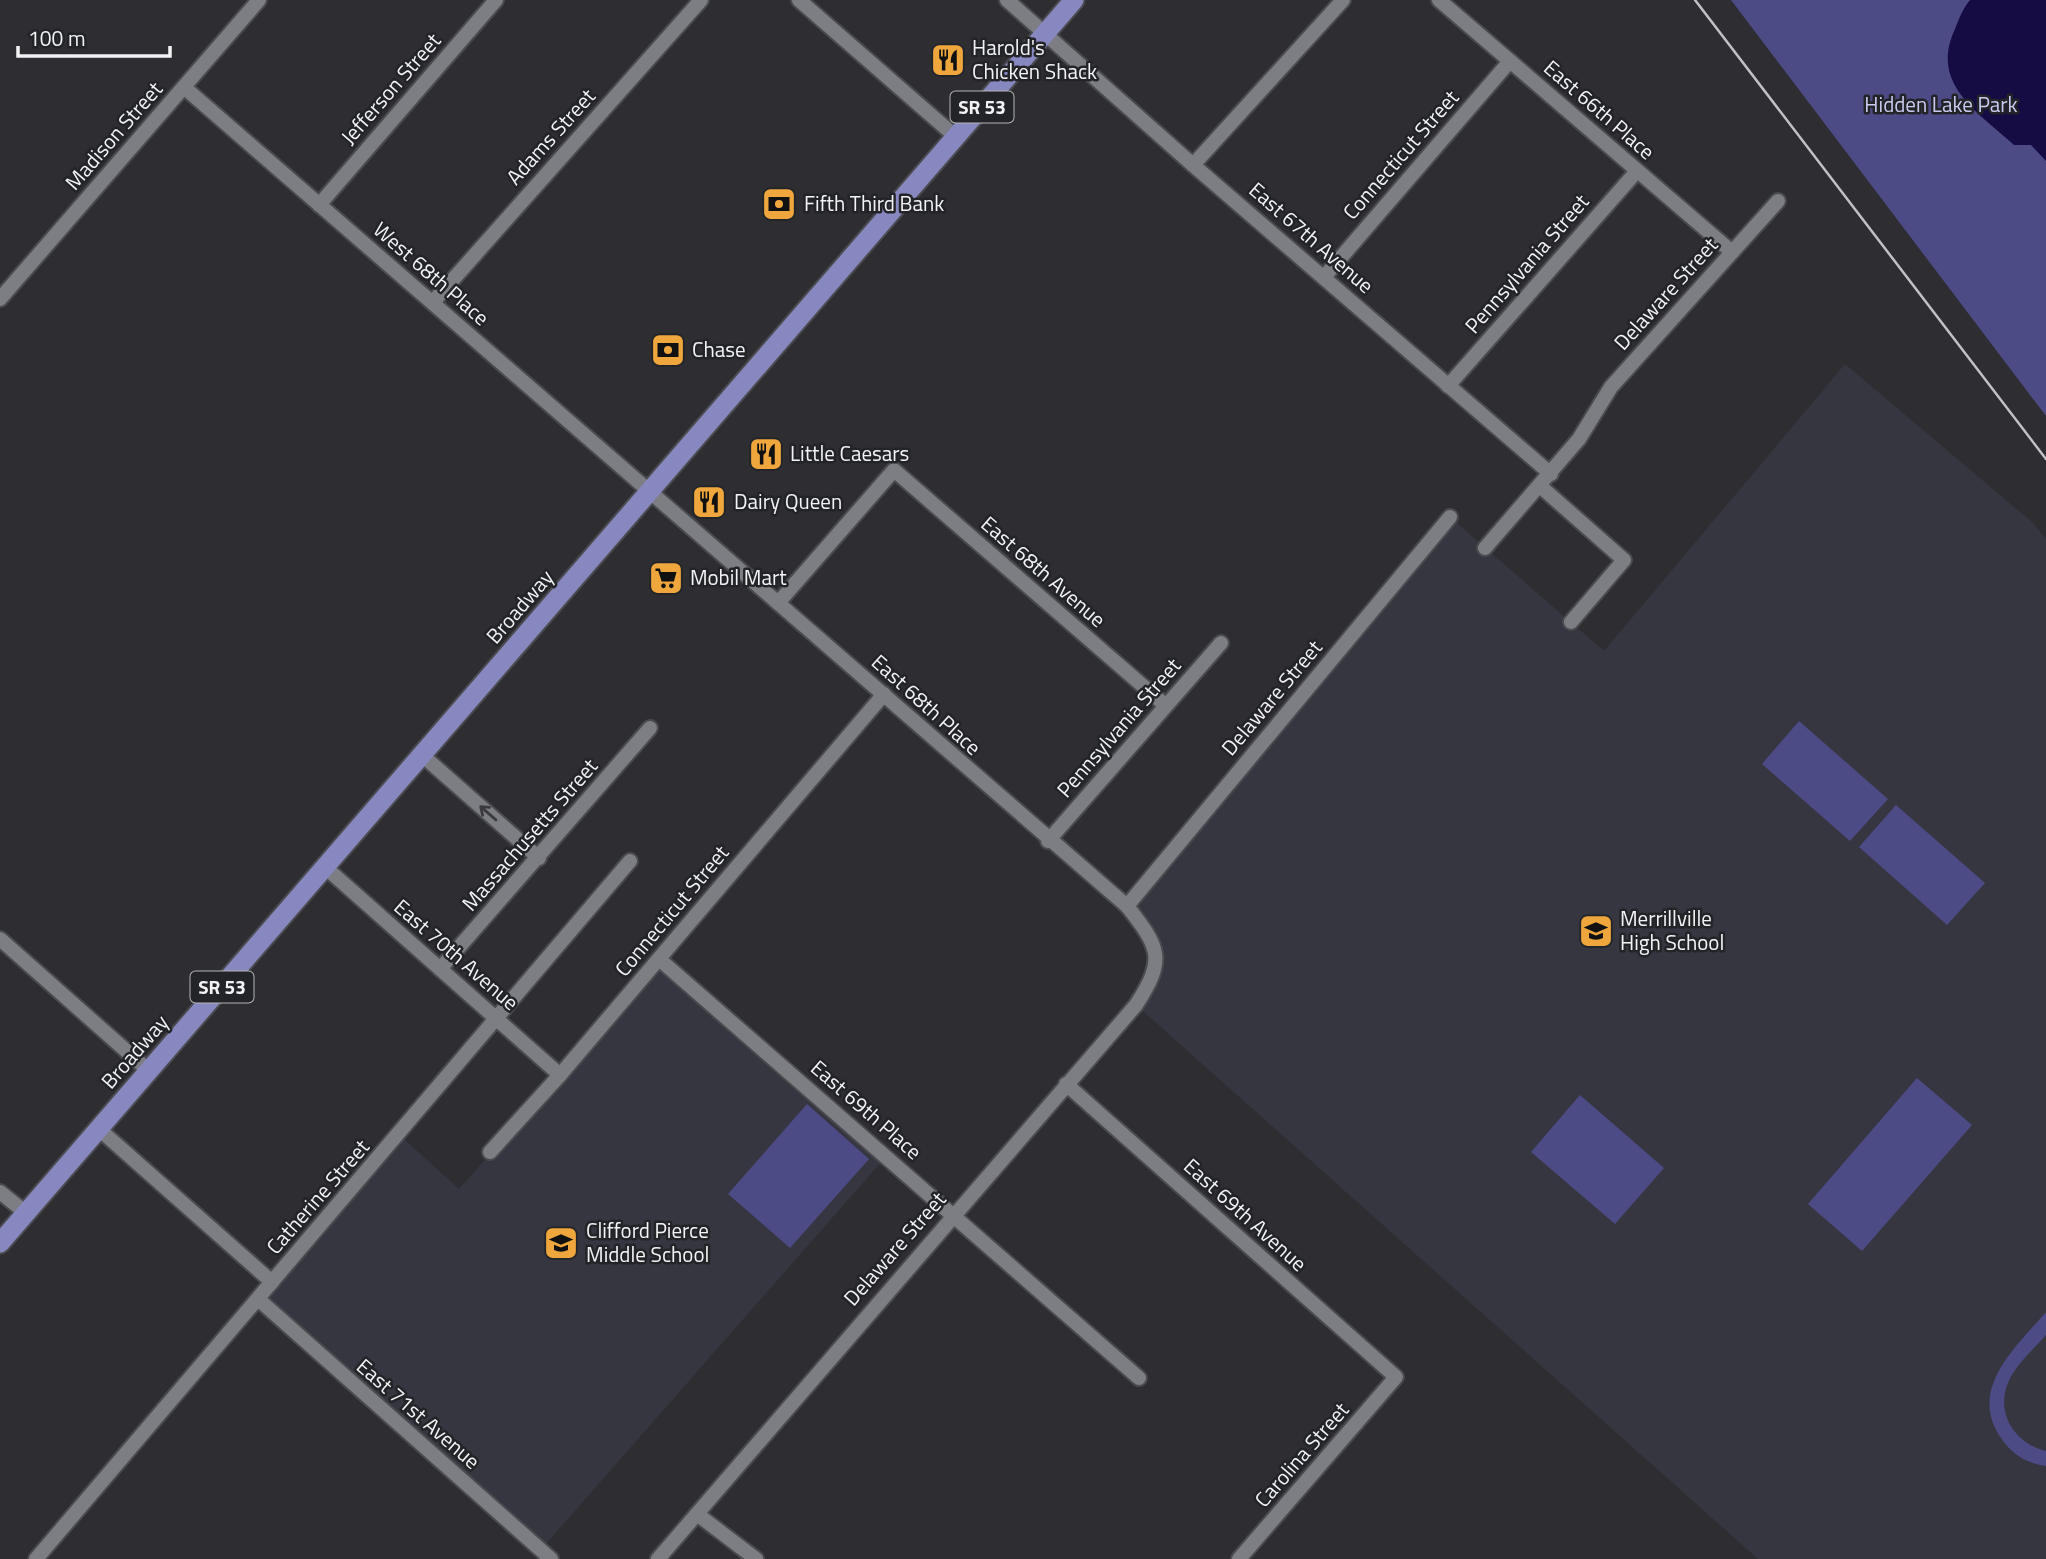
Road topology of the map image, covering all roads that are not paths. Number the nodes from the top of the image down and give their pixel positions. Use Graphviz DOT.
graph roads {
  1 [pos="259,0"];
  2 [pos="496,0"];
  3 [pos="701,0"];
  4 [pos="799,0"];
  5 [pos="1007,0"];
  6 [pos="1074,0"];
  7 [pos="1343,0"];
  8 [pos="1439,0"];
  9 [pos="1045,35"];
  10 [pos="1510,61"];
  11 [pos="185,88"];
  12 [pos="956,137"];
  13 [pos="1193,165"];
  14 [pos="1637,171"];
  15 [pos="1778,201"];
  16 [pos="318,205"];
  17 [pos="1732,251"];
  18 [pos="1325,276"];
  19 [pos="0,299"];
  20 [pos="433,302"];
  21 [pos="1448,386"];
  22 [pos="1551,474"];
  23 [pos="1540,486"];
  24 [pos="649,492"];
  25 [pos="1450,517"];
  26 [pos="1485,548"];
  27 [pos="778,603"];
  28 [pos="1571,622"];
  29 [pos="1221,643"];
  30 [pos="884,694"];
  31 [pos="1165,705"];
  32 [pos="650,728"];
  33 [pos="422,755"];
  34 [pos="1048,841"];
  35 [pos="539,858"];
  36 [pos="630,861"];
  37 [pos="325,867"];
  38 [pos="1127,906"];
  39 [pos="0,939"];
  40 [pos="659,959"];
  41 [pos="1157,963"];
  42 [pos="440,969"];
  43 [pos="497,1020"];
  44 [pos="149,1071"];
  45 [pos="560,1075"];
  46 [pos="1066,1084"];
  47 [pos="99,1129"];
  48 [pos="490,1152"];
  49 [pos="0,1192"];
  50 [pos="26,1213"];
  51 [pos="954,1213"];
  52 [pos="0,1243"];
  53 [pos="272,1282"];
  54 [pos="258,1300"];
  55 [pos="1396,1377"];
  56 [pos="1139,1378"];
  57 [pos="697,1514"];
  58 [pos="36,1559"];
  59 [pos="551,1559"];
  60 [pos="658,1559"];
  61 [pos="757,1559"];
  62 [pos="1239,1559"];
  1 -- 11 [label="street, Madison Street"];
  2 -- 16 [label="street, Jefferson Street"];
  3 -- 20 [label="street, Adams Street"];
  4 -- 12 [label="street"];
  5 -- 9 [label="street, East 67th Avenue"];
  6 -- 9 [label="main road, Broadway / SR 53"];
  7 -- 13 [label="street"];
  8 -- 10 [label="street, East 66th Place"];
  9 -- 12 [label="main road, Broadway / SR 53"];
  9 -- 13 [label="street, East 67th Avenue"];
  10 -- 14 [label="street, East 66th Place"];
  10 -- 18 [label="street, Connecticut Street"];
  11 -- 16 [label="street, West 68th Place"];
  11 -- 19 [label="street, Madison Street"];
  12 -- 24 [label="main road, Broadway / SR 53"];
  13 -- 18 [label="street, East 67th Avenue"];
  14 -- 17 [label="street, East 66th Place"];
  14 -- 21 [label="street, Pennsylvania Street"];
  15 -- 17 [label="street, Delaware Street"];
  16 -- 20 [label="street, West 68th Place"];
  17 -- 22 [label="street, Delaware Street"];
  18 -- 21 [label="street, East 67th Avenue"];
  20 -- 24 [label="street, West 68th Place"];
  21 -- 22 [label="street, East 67th Avenue"];
  22 -- 23 [label="street, Delaware Street"];
  23 -- 26 [label="street, Delaware Street"];
  23 -- 28 [label="street"];
  24 -- 27 [label="street, East 68th Place"];
  24 -- 33 [label="main road, Broadway / SR 53"];
  25 -- 38 [label="street, Delaware Street"];
  27 -- 30 [label="street, East 68th Place"];
  27 -- 31 [label="street, East 68th Avenue"];
  29 -- 31 [label="street, Pennsylvania Street"];
  30 -- 34 [label="street, East 68th Place"];
  30 -- 40 [label="street, Connecticut Street"];
  31 -- 34 [label="street, Pennsylvania Street"];
  32 -- 35 [label="street, Massachusetts Street"];
  35 -- 33 [label="street, one-way"];
  33 -- 37 [label="main road, Broadway / SR 53"];
  34 -- 38 [label="street, East 68th Place"];
  35 -- 42 [label="street, Massachusetts Street"];
  36 -- 43 [label="street, Catherine Street"];
  37 -- 42 [label="street, East 70th Avenue"];
  37 -- 44 [label="main road, Broadway / SR 53"];
  38 -- 41 [label="street, East 68th Place"];
  39 -- 44 [label="street"];
  40 -- 45 [label="street, Connecticut Street"];
  40 -- 51 [label="street, East 69th Place"];
  41 -- 46 [label="street, Delaware Street"];
  42 -- 43 [label="street, East 70th Avenue"];
  43 -- 45 [label="street, East 70th Avenue"];
  43 -- 53 [label="street, Catherine Street"];
  44 -- 47 [label="main road, Broadway / SR 53"];
  45 -- 48 [label="street, Connecticut Street"];
  46 -- 51 [label="street, Delaware Street"];
  46 -- 55 [label="street, East 69th Avenue"];
  47 -- 50 [label="main road, Broadway / SR 53"];
  47 -- 53 [label="street"];
  49 -- 50 [label="street"];
  50 -- 52 [label="main road, Broadway / SR 53"];
  51 -- 56 [label="street, East 69th Place"];
  51 -- 57 [label="street, Delaware Street"];
  53 -- 54 [label="street, Catherine Street"];
  54 -- 58 [label="street, Catherine Street"];
  54 -- 59 [label="street, East 71st Avenue"];
  55 -- 62 [label="street, Carolina Street"];
  57 -- 60 [label="street, Delaware Street"];
  57 -- 61 [label="street"];
}
